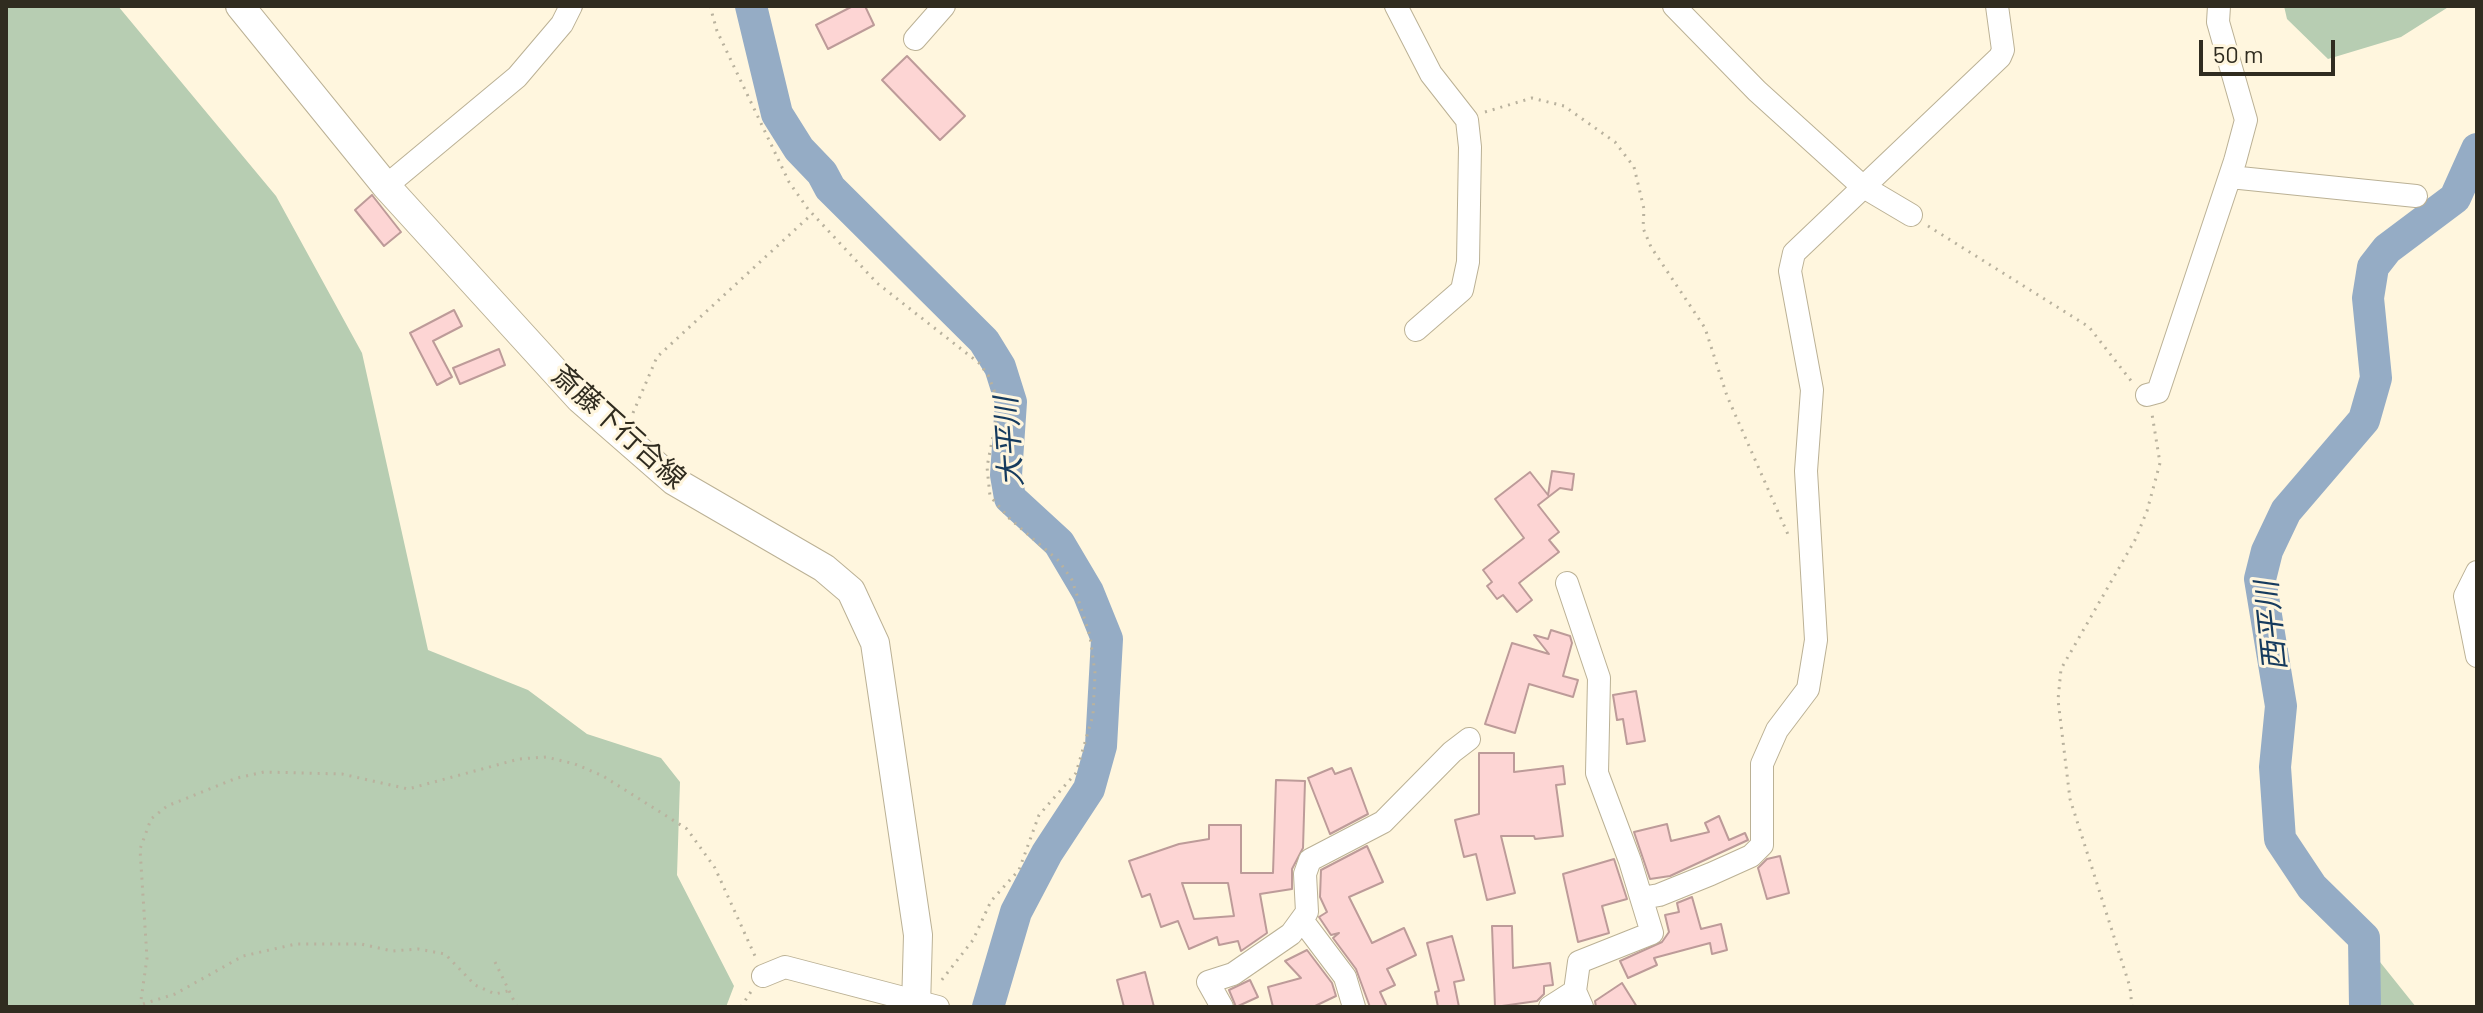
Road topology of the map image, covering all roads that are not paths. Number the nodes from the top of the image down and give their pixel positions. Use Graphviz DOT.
graph roads {
  1 [pos="240,6"];
  2 [pos="571,6"];
  3 [pos="944,6"];
  4 [pos="1396,6"];
  5 [pos="1674,6"];
  6 [pos="1997,6"];
  7 [pos="2219,6"];
  8 [pos="915,39"];
  9 [pos="2230,177"];
  10 [pos="386,186"];
  11 [pos="1862,186"];
  12 [pos="2416,196"];
  13 [pos="1911,215"];
  14 [pos="1416,330"];
  15 [pos="2147,395"];
  16 [pos="2477,572"];
  17 [pos="1567,583"];
  18 [pos="2477,656"];
  19 [pos="1469,739"];
  20 [pos="1642,898"];
  21 [pos="1302,920"];
  22 [pos="763,976"];
  23 [pos="1578,999"];
  24 [pos="925,1006"];
  25 [pos="1222,1007"];
  26 [pos="1354,1007"];
  27 [pos="1550,1007"];
  1 -- 10 [label="main road, 斎藤下行合線"];
  2 -- 10 [label="street"];
  3 -- 8 [label="street"];
  4 -- 14 [label="street"];
  5 -- 11 [label="street"];
  6 -- 11 [label="street"];
  7 -- 9 [label="street"];
  9 -- 12 [label="street"];
  9 -- 15 [label="street"];
  10 -- 24 [label="main road, 斎藤下行合線"];
  11 -- 13 [label="street"];
  11 -- 20 [label="street"];
  16 -- 18 [label="street"];
  17 -- 20 [label="street"];
  19 -- 21 [label="street"];
  20 -- 23 [label="street"];
  21 -- 25 [label="street"];
  21 -- 26 [label="street"];
  22 -- 24 [label="street"];
  23 -- 27 [label="street"];
}
